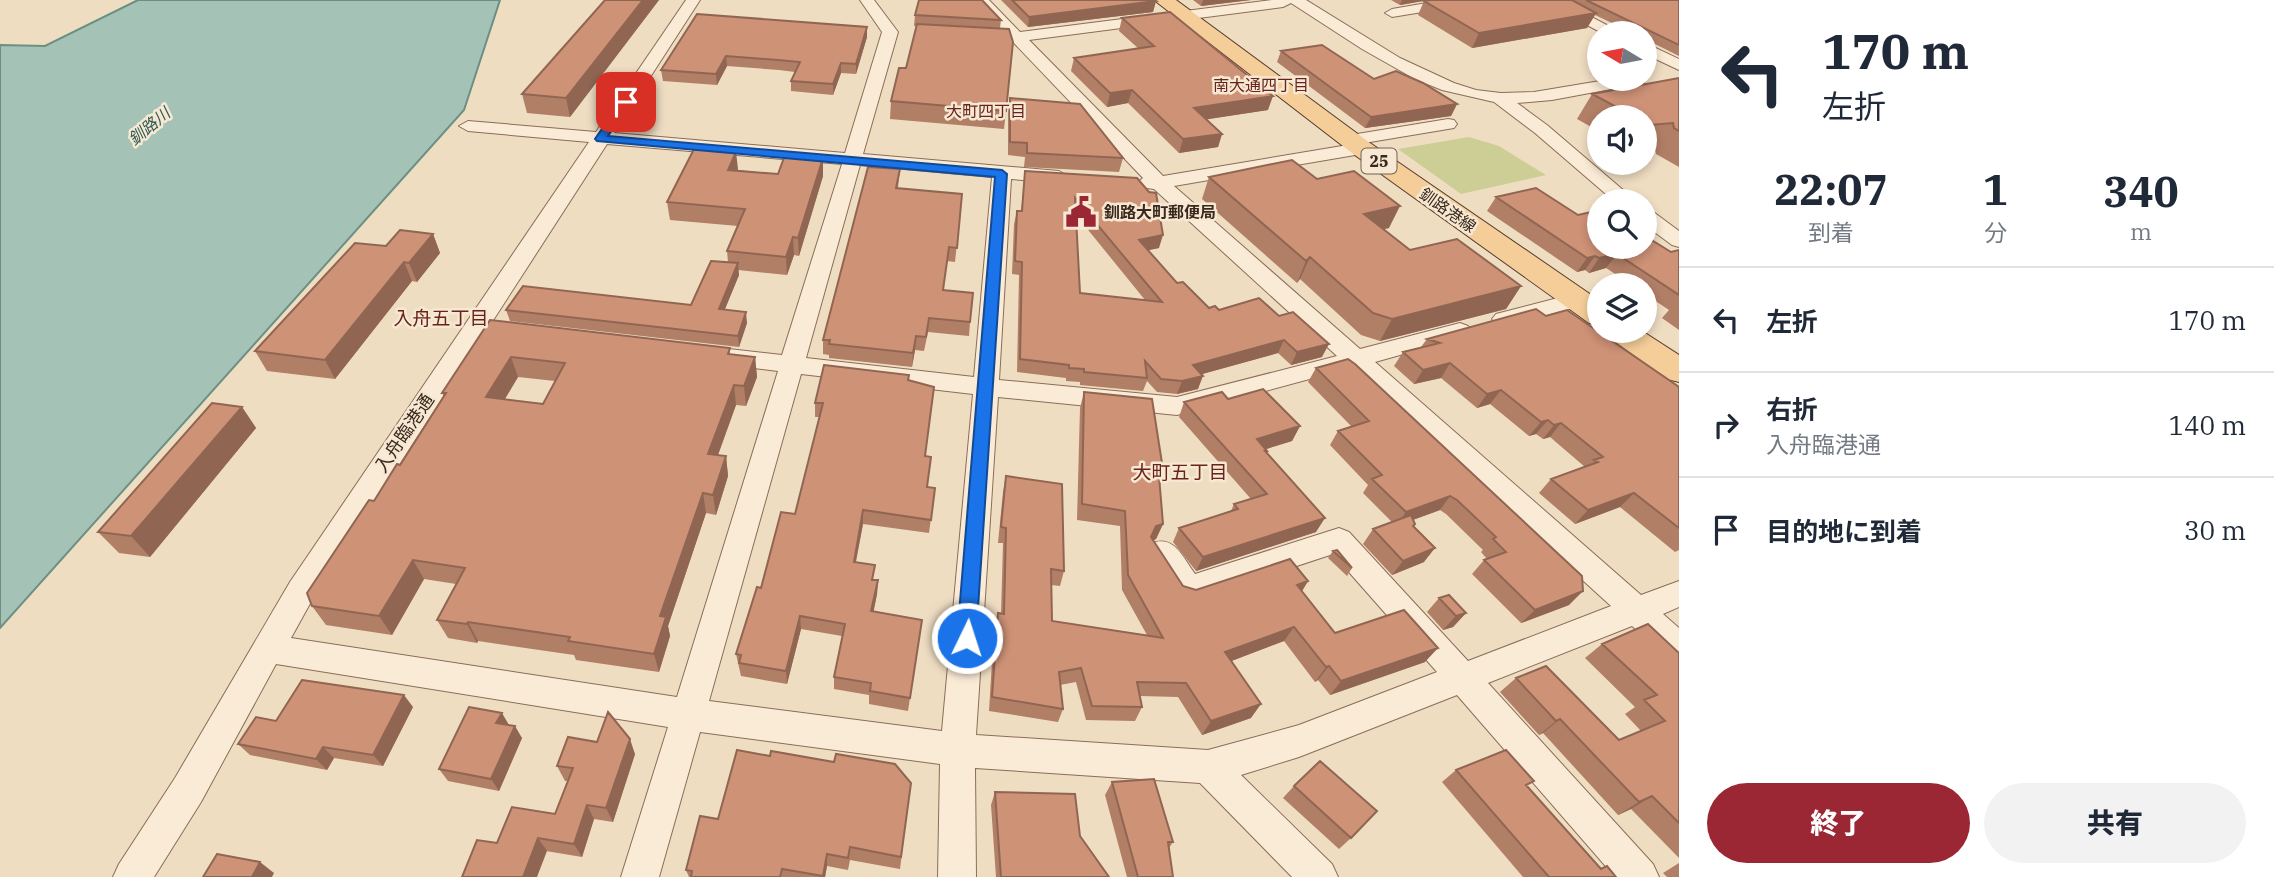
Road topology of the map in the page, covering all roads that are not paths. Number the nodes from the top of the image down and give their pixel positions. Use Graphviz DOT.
graph roads {
  1 [pos="867,0"];
  2 [pos="981,0"];
  3 [pos="1164,0"];
  4 [pos="1285,0"];
  5 [pos="1296,0"];
  6 [pos="1471,0"];
  7 [pos="1547,0"];
  8 [pos="690,11"];
  9 [pos="1392,13"];
  10 [pos="1185,17"];
  11 [pos="1590,21"];
  12 [pos="863,30"];
  13 [pos="896,32"];
  14 [pos="1007,38"];
  15 [pos="1657,54"];
  16 [pos="1679,65"];
  17 [pos="1679,72"];
  18 [pos="1657,76"];
  19 [pos="1587,87"];
  20 [pos="1499,98"];
  21 [pos="1448,124"];
  22 [pos="468,126"];
  23 [pos="601,139"];
  24 [pos="1356,144"];
  25 [pos="853,161"];
  26 [pos="1002,174"];
  27 [pos="1080,179"];
  28 [pos="1133,182"];
  29 [pos="1159,183"];
  30 [pos="1611,189"];
  31 [pos="1657,224"];
  32 [pos="1679,241"];
  33 [pos="1577,300"];
  34 [pos="1587,307"];
  35 [pos="475,328"];
  36 [pos="540,335"];
  37 [pos="1638,343"];
  38 [pos="699,354"];
  39 [pos="1356,360"];
  40 [pos="793,365"];
  41 [pos="1679,371"];
  42 [pos="986,387"];
  43 [pos="1162,551"];
  44 [pos="1679,594"];
  45 [pos="1639,611"];
  46 [pos="1679,648"];
  47 [pos="268,649"];
  48 [pos="1464,679"];
  49 [pos="686,714"];
  50 [pos="958,750"];
  51 [pos="1208,767"];
  52 [pos="132,877"];
  53 [pos="640,877"];
  54 [pos="957,877"];
  55 [pos="1319,877"];
  56 [pos="1640,877"];
  1 -- 13 [label="street"];
  2 -- 14 [label="street"];
  3 -- 10 [label="main road, 釧路港線 / 25"];
  4 -- 10 [label="street"];
  5 -- 20 [label="street"];
  6 -- 9 [label="street"];
  7 -- 11 [label="street"];
  8 -- 23 [label="street, 入舟臨港通"];
  10 -- 14 [label="street"];
  10 -- 24 [label="main road, 釧路港線 / 25"];
  12 -- 13 [label="street"];
  13 -- 25 [label="street"];
  14 -- 29 [label="street"];
  15 -- 16 [label="street"];
  17 -- 18 [label="street"];
  19 -- 20 [label="street"];
  20 -- 30 [label="street"];
  21 -- 24 [label="street"];
  22 -- 23 [label="street"];
  23 -- 25 [label="street"];
  23 -- 35 [label="street, 入舟臨港通"];
  24 -- 29 [label="street"];
  24 -- 33 [label="main road, 釧路港線 / 25"];
  25 -- 26 [label="street"];
  25 -- 40 [label="street"];
  26 -- 27 [label="street"];
  26 -- 42 [label="street"];
  28 -- 29 [label="street"];
  29 -- 39 [label="street"];
  31 -- 32 [label="street"];
  33 -- 34 [label="main road, 釧路港線 / 25"];
  33 -- 39 [label="street"];
  35 -- 36 [label="street"];
  35 -- 47 [label="street, 入舟臨港通"];
  37 -- 41 [label="main road"];
  38 -- 40 [label="street"];
  39 -- 42 [label="street"];
  39 -- 45 [label="street"];
  40 -- 42 [label="street"];
  40 -- 49 [label="street"];
  42 -- 50 [label="street"];
  43 -- 48 [label="street"];
  44 -- 45 [label="street"];
  45 -- 46 [label="street"];
  45 -- 48 [label="street"];
  47 -- 49 [label="street"];
  47 -- 52 [label="street, 入舟臨港通"];
  48 -- 51 [label="street"];
  48 -- 56 [label="street"];
  49 -- 50 [label="street"];
  49 -- 53 [label="street"];
  50 -- 51 [label="street"];
  50 -- 54 [label="street"];
  51 -- 55 [label="street"];
}
